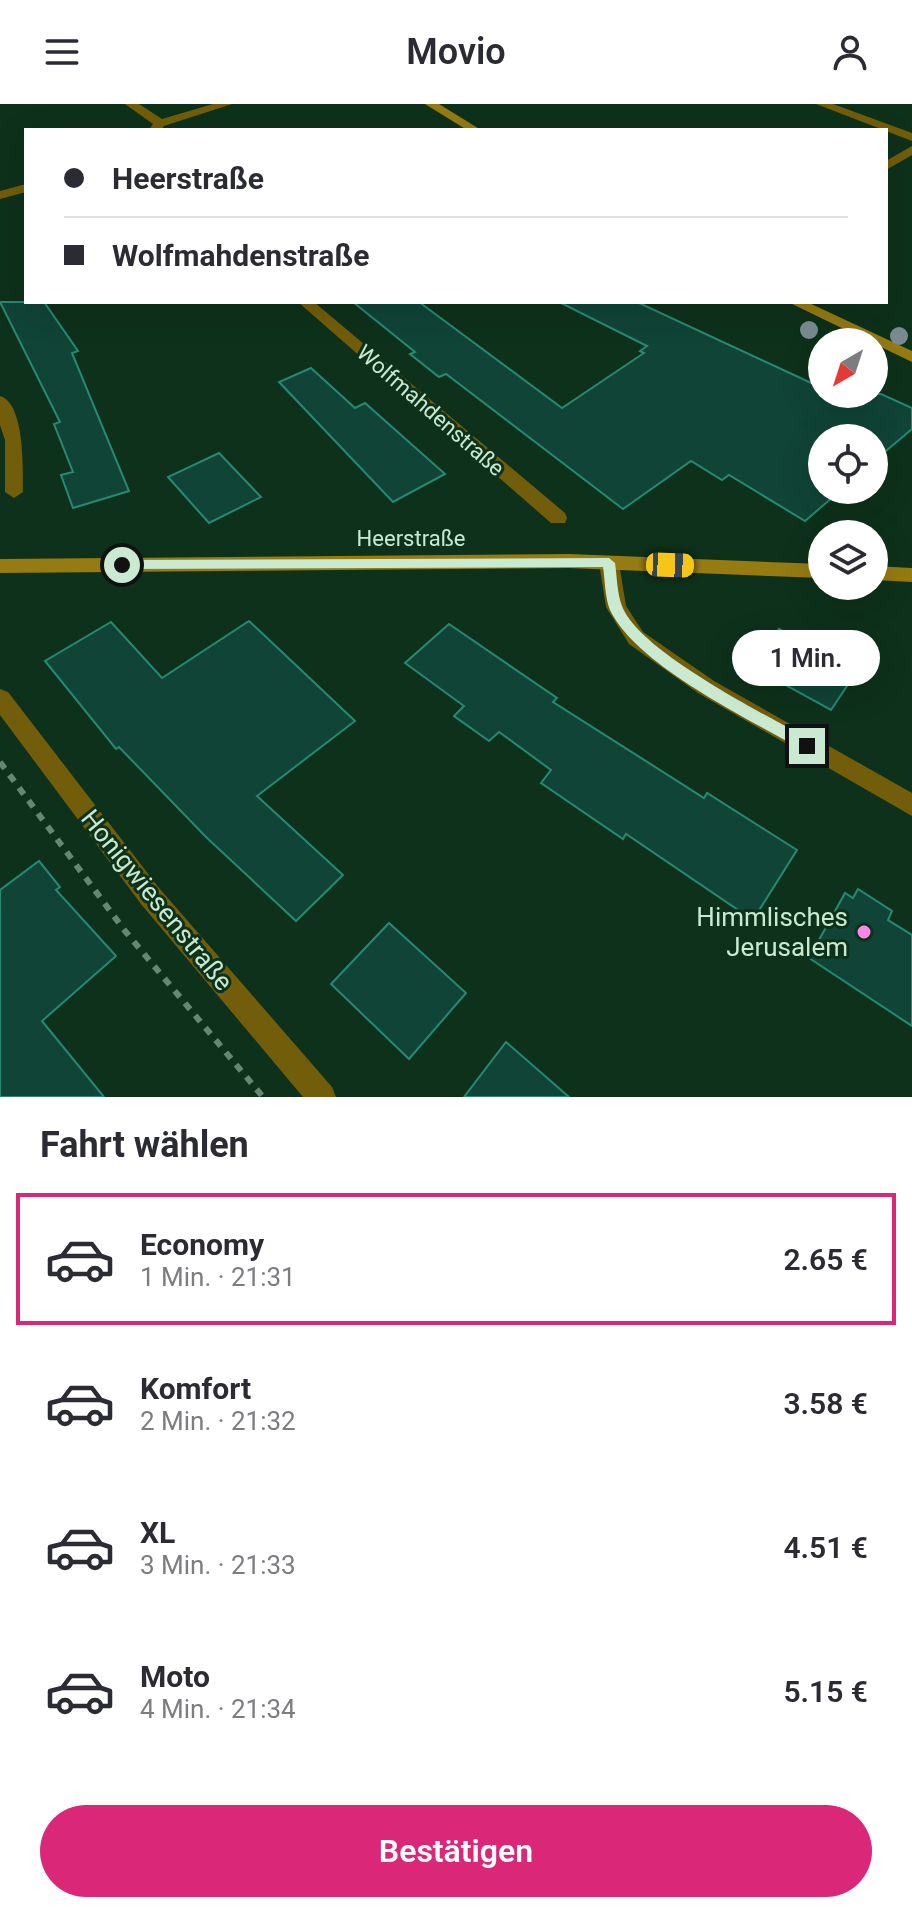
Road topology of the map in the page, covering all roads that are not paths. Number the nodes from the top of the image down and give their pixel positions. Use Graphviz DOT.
graph roads {
  1 [pos="131,104"];
  2 [pos="226,104"];
  3 [pos="431,104"];
  4 [pos="822,104"];
  5 [pos="157,126"];
  6 [pos="472,128"];
  7 [pos="887,128"];
  8 [pos="888,128"];
  9 [pos="912,137"];
  10 [pos="912,150"];
  11 [pos="888,165"];
  12 [pos="24,189"];
  13 [pos="0,195"];
  14 [pos="307,304"];
  15 [pos="799,304"];
  16 [pos="912,357"];
  17 [pos="0,401"];
  18 [pos="14,492"];
  19 [pos="558,518"];
  20 [pos="609,563"];
  21 [pos="0,566"];
  22 [pos="808,570"];
  23 [pos="888,574"];
  24 [pos="912,575"];
  25 [pos="0,698"];
  26 [pos="912,805"];
  27 [pos="322,1097"];
  1 -- 5 [label="street"];
  2 -- 5 [label="street"];
  3 -- 6 [label="street"];
  4 -- 7 [label="street"];
  8 -- 9 [label="street"];
  10 -- 11 [label="street"];
  12 -- 13 [label="street"];
  14 -- 19 [label="street, Wolfmahdenstraße"];
  15 -- 16 [label="street"];
  17 -- 18 [label="street"];
  20 -- 21 [label="street, Heerstraße"];
  20 -- 22 [label="street, Heerstraße"];
  20 -- 26 [label="street"];
  23 -- 24 [label="street"];
  25 -- 27 [label="street, Honigwiesenstraße"];
}
